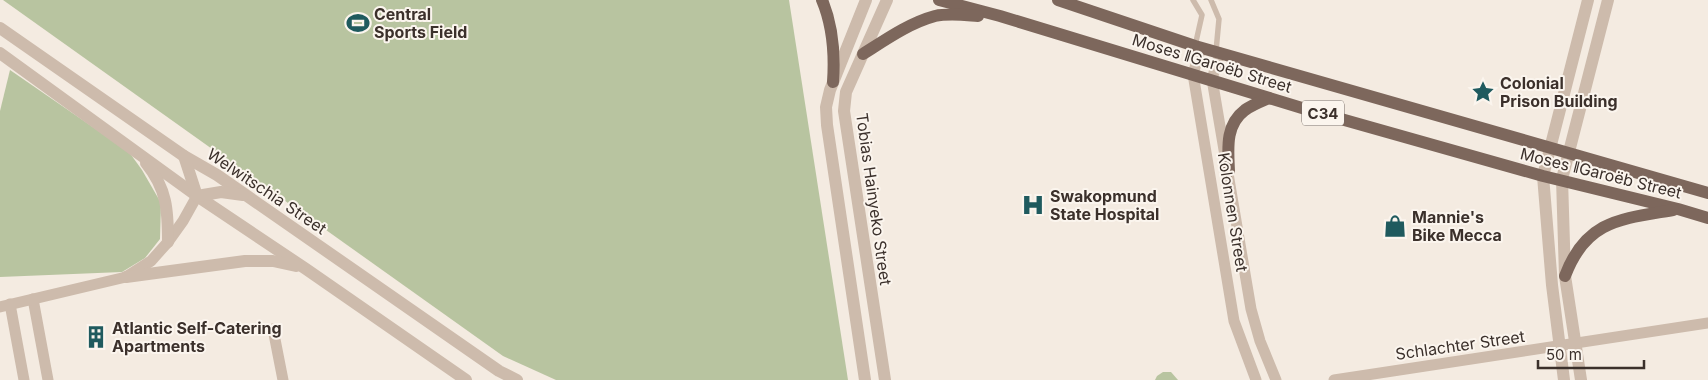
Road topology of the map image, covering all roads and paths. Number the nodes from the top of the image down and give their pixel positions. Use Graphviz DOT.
graph roads {
  1 [pos="822,0"];
  2 [pos="866,0"];
  3 [pos="887,0"];
  4 [pos="940,0"];
  5 [pos="1058,0"];
  6 [pos="1193,0"];
  7 [pos="1211,0"];
  8 [pos="1588,0"];
  9 [pos="1608,0"];
  10 [pos="1000,16"];
  11 [pos="0,28"];
  12 [pos="1198,47"];
  13 [pos="1218,52"];
  14 [pos="0,53"];
  15 [pos="863,54"];
  16 [pos="1193,74"];
  17 [pos="1212,79"];
  18 [pos="833,82"];
  19 [pos="1269,98"];
  20 [pos="133,148"];
  21 [pos="1550,148"];
  22 [pos="1568,152"];
  23 [pos="184,156"];
  24 [pos="1229,171"];
  25 [pos="1543,176"];
  26 [pos="1562,179"];
  27 [pos="1708,193"];
  28 [pos="197,196"];
  29 [pos="246,196"];
  30 [pos="1678,209"];
  31 [pos="1708,218"];
  32 [pos="168,242"];
  33 [pos="306,269"];
  34 [pos="1565,276"];
  35 [pos="126,277"];
  36 [pos="33,299"];
  37 [pos="5,305"];
  38 [pos="1708,323"];
  39 [pos="273,329"];
  40 [pos="1576,344"];
  41 [pos="1560,347"];
  42 [pos="864,378"];
  43 [pos="24,380"];
  44 [pos="48,380"];
  45 [pos="283,380"];
  46 [pos="466,380"];
  47 [pos="517,380"];
  48 [pos="885,380"];
  49 [pos="1256,380"];
  50 [pos="1276,380"];
  51 [pos="1334,380"];
  52 [pos="1564,380"];
  53 [pos="1581,380"];
  1 -- 18 [label="main road"];
  2 -- 18 [label="street"];
  3 -- 15 [label="street, Tobias Hainyeko Street"];
  4 -- 10 [label="main road, Moses ǁGaroëb Street / C34"];
  5 -- 12 [label="main road, Moses ǁGaroëb Street / C34"];
  6 -- 12 [label="lane"];
  7 -- 13 [label="lane"];
  8 -- 21 [label="street"];
  9 -- 22 [label="street"];
  10 -- 15 [label="main road"];
  10 -- 16 [label="main road, Moses ǁGaroëb Street / C34"];
  11 -- 23 [label="street, Welwitschia Street"];
  12 -- 13 [label="main road, Moses ǁGaroëb Street / C34"];
  12 -- 16 [label="street, Kolonnen Street"];
  13 -- 17 [label="street, Kolonnen Street"];
  13 -- 21 [label="main road, Moses ǁGaroëb Street / C34"];
  14 -- 20 [label="street"];
  15 -- 48 [label="street, Tobias Hainyeko Street"];
  16 -- 17 [label="main road, Moses ǁGaroëb Street / C34"];
  16 -- 49 [label="street, Kolonnen Street"];
  17 -- 19 [label="main road, Moses ǁGaroëb Street / C34"];
  17 -- 24 [label="street, Kolonnen Street"];
  18 -- 42 [label="street"];
  19 -- 24 [label="main road"];
  19 -- 25 [label="main road, Moses ǁGaroëb Street / C34"];
  20 -- 28 [label="street"];
  20 -- 32 [label="street"];
  21 -- 22 [label="main road, Moses ǁGaroëb Street / C34"];
  21 -- 25 [label="street"];
  22 -- 26 [label="street"];
  22 -- 27 [label="main road, Moses ǁGaroëb Street / C34"];
  23 -- 28 [label="street"];
  23 -- 29 [label="street, Welwitschia Street"];
  24 -- 50 [label="street, Kolonnen Street"];
  25 -- 26 [label="main road, Moses ǁGaroëb Street / C34"];
  25 -- 41 [label="street"];
  26 -- 30 [label="main road, Moses ǁGaroëb Street / C34"];
  26 -- 34 [label="street"];
  28 -- 29 [label="street"];
  28 -- 32 [label="street"];
  28 -- 33 [label="street"];
  29 -- 47 [label="street, Welwitschia Street"];
  30 -- 31 [label="main road, Moses ǁGaroëb Street / C34"];
  30 -- 34 [label="main road"];
  32 -- 35 [label="street"];
  33 -- 35 [label="street"];
  33 -- 46 [label="street"];
  34 -- 40 [label="street"];
  35 -- 36 [label="street"];
  36 -- 37 [label="street"];
  36 -- 44 [label="street"];
  37 -- 43 [label="street"];
  38 -- 40 [label="street, Schlachter Street"];
  39 -- 45 [label="street"];
  40 -- 41 [label="street, Schlachter Street"];
  40 -- 53 [label="street"];
  41 -- 51 [label="street, Schlachter Street"];
  41 -- 52 [label="street"];
}
